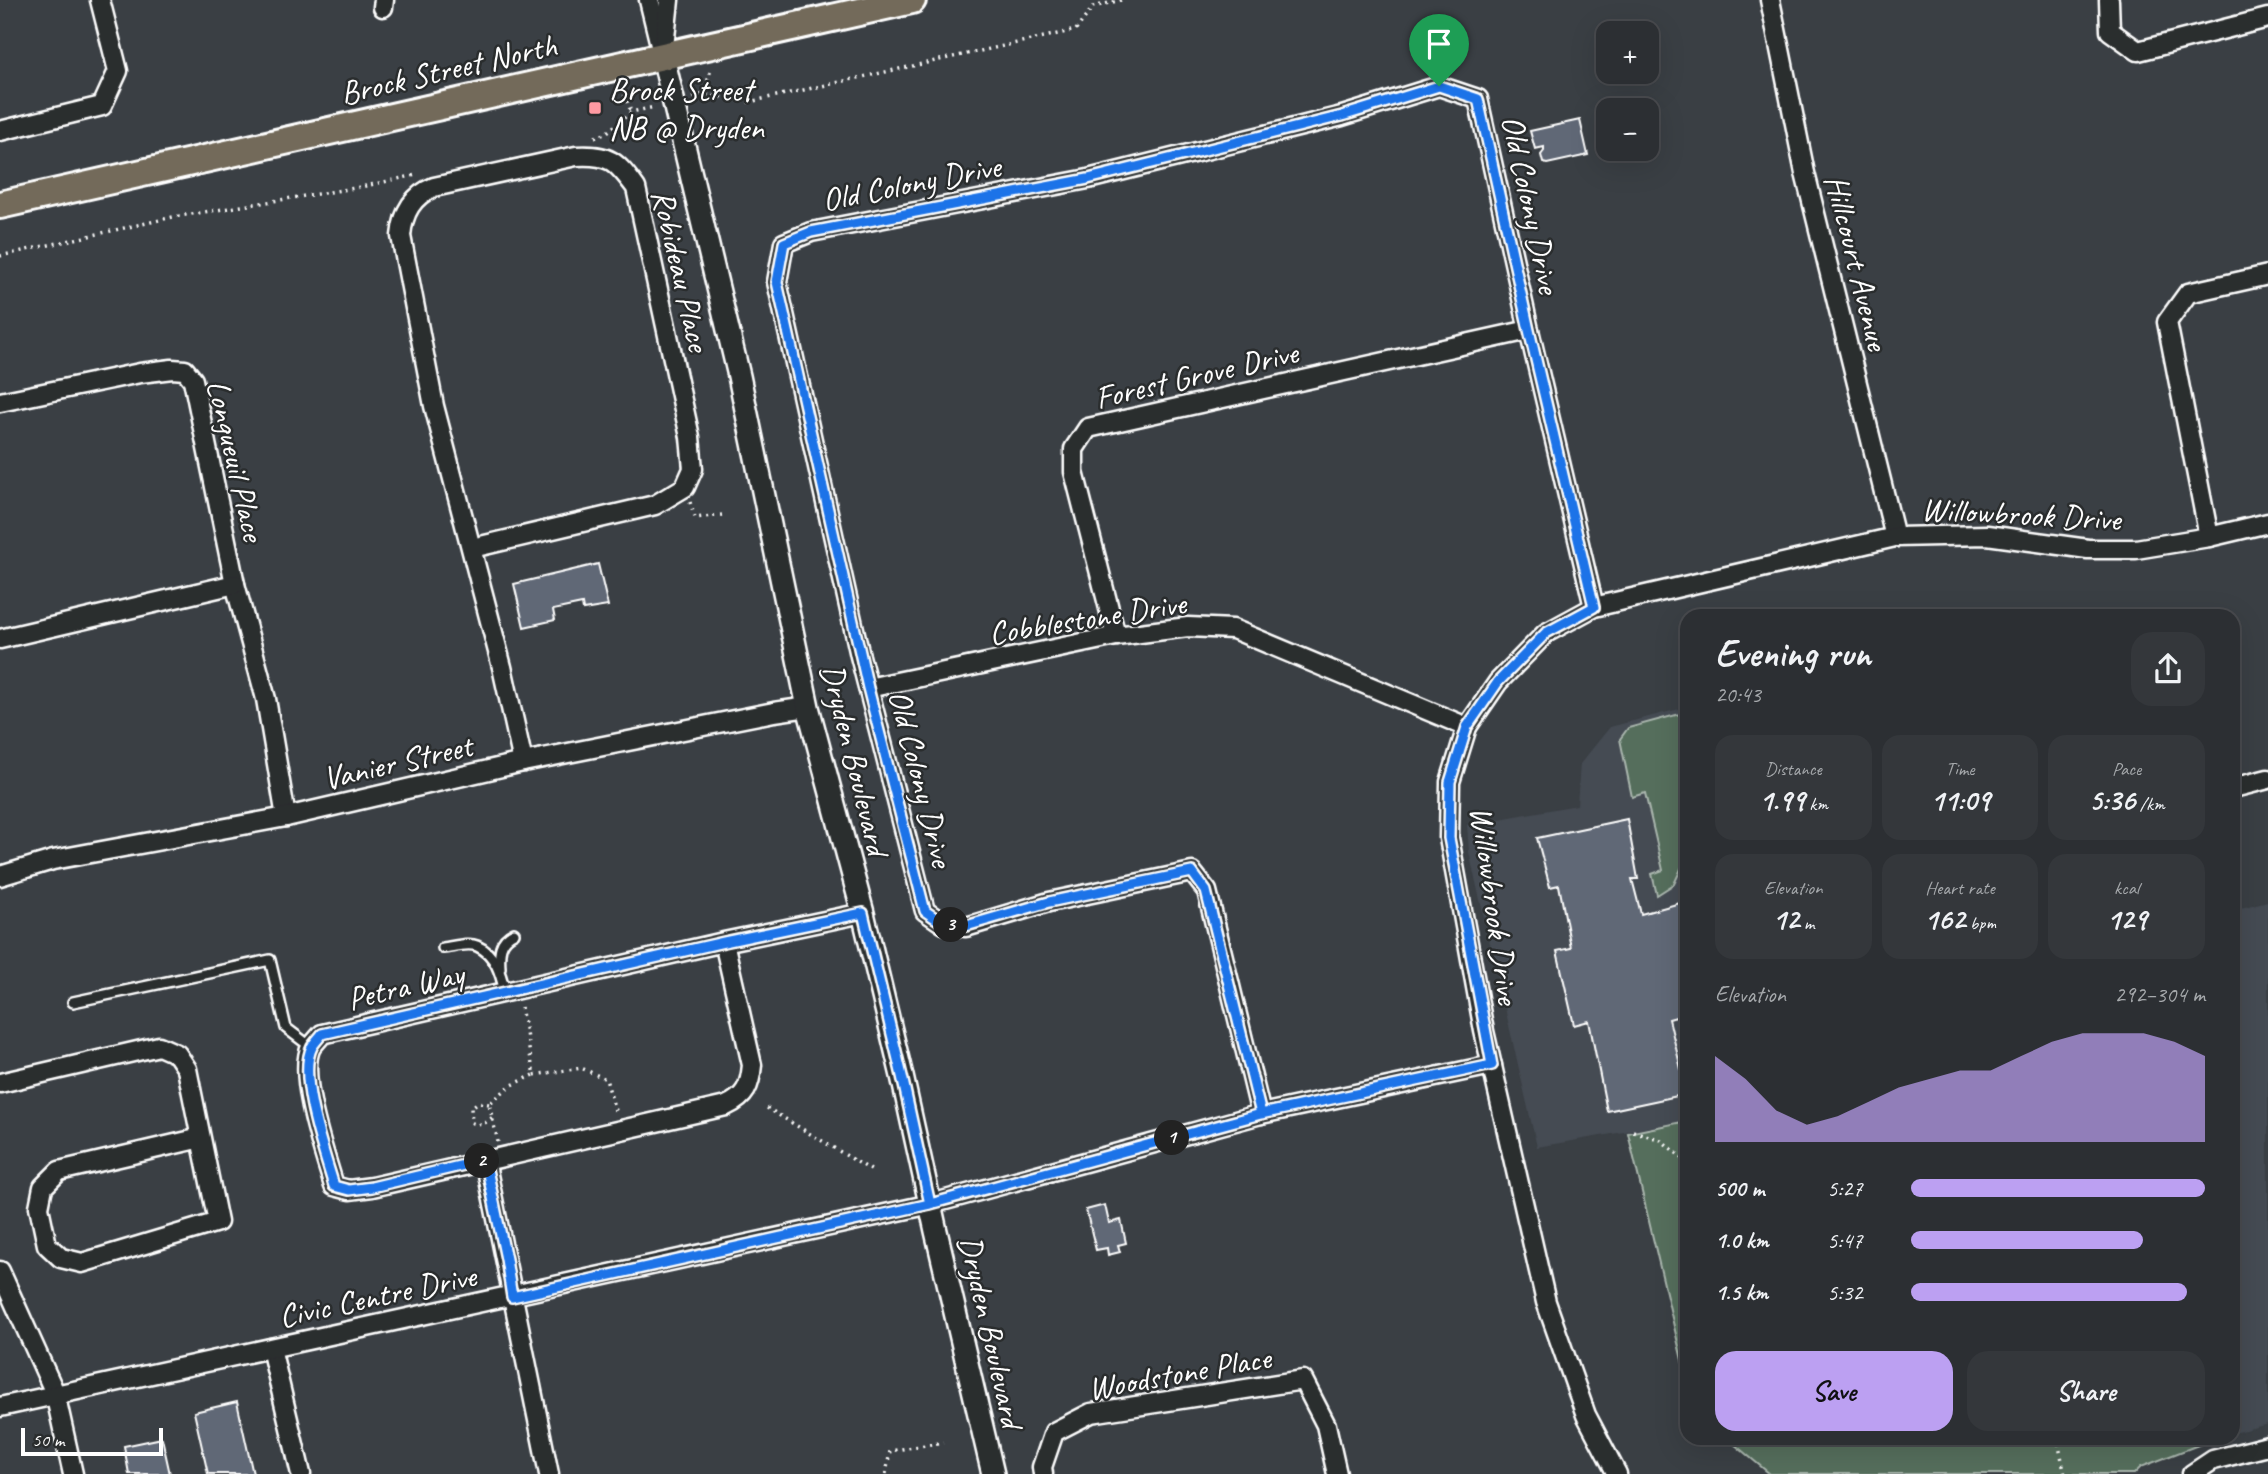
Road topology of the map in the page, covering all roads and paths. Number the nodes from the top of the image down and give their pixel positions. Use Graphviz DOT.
graph roads {
  1 [pos="100,0"];
  2 [pos="649,0"];
  3 [pos="669,0"];
  4 [pos="912,0"];
  5 [pos="1121,0"];
  6 [pos="1770,0"];
  7 [pos="2109,0"];
  8 [pos="2268,18"];
  9 [pos="663,57"];
  10 [pos="675,102"];
  11 [pos="0,131"];
  12 [pos="591,137"];
  13 [pos="416,175"];
  14 [pos="0,205"];
  15 [pos="0,256"];
  16 [pos="2268,275"];
  17 [pos="1529,330"];
  18 [pos="0,402"];
  19 [pos="685,487"];
  20 [pos="722,515"];
  21 [pos="2268,523"];
  22 [pos="1895,537"];
  23 [pos="2208,537"];
  24 [pos="472,548"];
  25 [pos="235,584"];
  26 [pos="1594,607"];
  27 [pos="1116,636"];
  28 [pos="0,639"];
  29 [pos="868,688"];
  30 [pos="808,707"];
  31 [pos="1467,727"];
  32 [pos="523,762"];
  33 [pos="2268,779"];
  34 [pos="2240,786"];
  35 [pos="286,817"];
  36 [pos="0,876"];
  37 [pos="863,913"];
  38 [pos="514,933"];
  39 [pos="724,942"];
  40 [pos="443,948"];
  41 [pos="500,968"];
  42 [pos="512,992"];
  43 [pos="73,1002"];
  44 [pos="312,1047"];
  45 [pos="1492,1065"];
  46 [pos="534,1075"];
  47 [pos="0,1083"];
  48 [pos="489,1104"];
  49 [pos="767,1108"];
  50 [pos="1261,1114"];
  51 [pos="493,1118"];
  52 [pos="620,1130"];
  53 [pos="1633,1131"];
  54 [pos="201,1138"];
  55 [pos="1680,1156"];
  56 [pos="493,1158"];
  57 [pos="874,1172"];
  58 [pos="930,1204"];
  59 [pos="0,1271"];
  60 [pos="4,1289"];
  61 [pos="512,1297"];
  62 [pos="271,1348"];
  63 [pos="55,1393"];
  64 [pos="0,1407"];
  65 [pos="943,1442"];
  66 [pos="2059,1445"];
  67 [pos="2268,1446"];
  68 [pos="73,1474"];
  69 [pos="301,1474"];
  70 [pos="549,1474"];
  71 [pos="886,1474"];
  72 [pos="993,1474"];
  73 [pos="1044,1474"];
  74 [pos="1337,1474"];
  75 [pos="1617,1474"];
  76 [pos="2065,1474"];
  77 [pos="2192,1474"];
  1 -- 11 [label="street"];
  2 -- 9 [label="street"];
  3 -- 9 [label="street"];
  4 -- 9 [label="main road, Brock Street North"];
  5 -- 10 [label="path"];
  6 -- 22 [label="street, Hillcourt Avenue"];
  7 -- 8 [label="street"];
  9 -- 10 [label="street, Dryden Boulevard"];
  9 -- 14 [label="main road, Brock Street North"];
  10 -- 12 [label="path"];
  10 -- 30 [label="street, Dryden Boulevard"];
  13 -- 15 [label="path"];
  16 -- 23 [label="street"];
  17 -- 26 [label="street, Old Colony Drive"];
  17 -- 27 [label="street, Forest Grove Drive"];
  17 -- 29 [label="street, Old Colony Drive"];
  18 -- 25 [label="street, Longueuil Place"];
  19 -- 20 [label="path"];
  19 -- 24 [label="street"];
  19 -- 24 [label="street, Robideau Place"];
  21 -- 23 [label="street, Willowbrook Drive"];
  22 -- 23 [label="street, Willowbrook Drive"];
  22 -- 26 [label="street, Willowbrook Drive"];
  24 -- 32 [label="street, Robideau Place"];
  25 -- 28 [label="street, Longueuil Place"];
  25 -- 35 [label="street, Longueuil Place"];
  26 -- 31 [label="street, Willowbrook Drive"];
  27 -- 29 [label="street, Cobblestone Drive"];
  27 -- 31 [label="street, Cobblestone Drive"];
  29 -- 50 [label="street, Old Colony Drive"];
  30 -- 32 [label="street, Vanier Street"];
  30 -- 37 [label="street, Dryden Boulevard"];
  31 -- 45 [label="street, Willowbrook Drive"];
  32 -- 35 [label="street, Vanier Street"];
  33 -- 34 [label="street"];
  35 -- 36 [label="street, Vanier Street"];
  37 -- 39 [label="street, Petra Way"];
  37 -- 58 [label="street, Dryden Boulevard"];
  38 -- 41 [label="lane"];
  39 -- 42 [label="street, Petra Way"];
  39 -- 52 [label="street"];
  40 -- 41 [label="lane"];
  41 -- 42 [label="lane"];
  42 -- 44 [label="street, Petra Way"];
  42 -- 46 [label="path"];
  43 -- 44 [label="lane"];
  44 -- 56 [label="street"];
  45 -- 50 [label="street, Civic Centre Drive"];
  45 -- 75 [label="street, Willowbrook Drive"];
  46 -- 48 [label="path"];
  46 -- 52 [label="path"];
  47 -- 54 [label="street"];
  48 -- 51 [label="path"];
  48 -- 51 [label="path"];
  49 -- 57 [label="path"];
  50 -- 58 [label="street, Civic Centre Drive"];
  51 -- 56 [label="path"];
  52 -- 56 [label="street"];
  53 -- 55 [label="path"];
  54 -- 54 [label="street"];
  56 -- 61 [label="street"];
  58 -- 61 [label="street, Civic Centre Drive"];
  58 -- 72 [label="street, Dryden Boulevard"];
  59 -- 60 [label="street"];
  60 -- 63 [label="street"];
  61 -- 62 [label="street, Civic Centre Drive"];
  61 -- 70 [label="street"];
  62 -- 63 [label="street, Civic Centre Drive"];
  62 -- 69 [label="street"];
  63 -- 64 [label="street, Civic Centre Drive"];
  63 -- 68 [label="street"];
  65 -- 71 [label="path"];
  66 -- 76 [label="path"];
  67 -- 77 [label="street"];
  73 -- 74 [label="street, Woodstone Place"];
}
